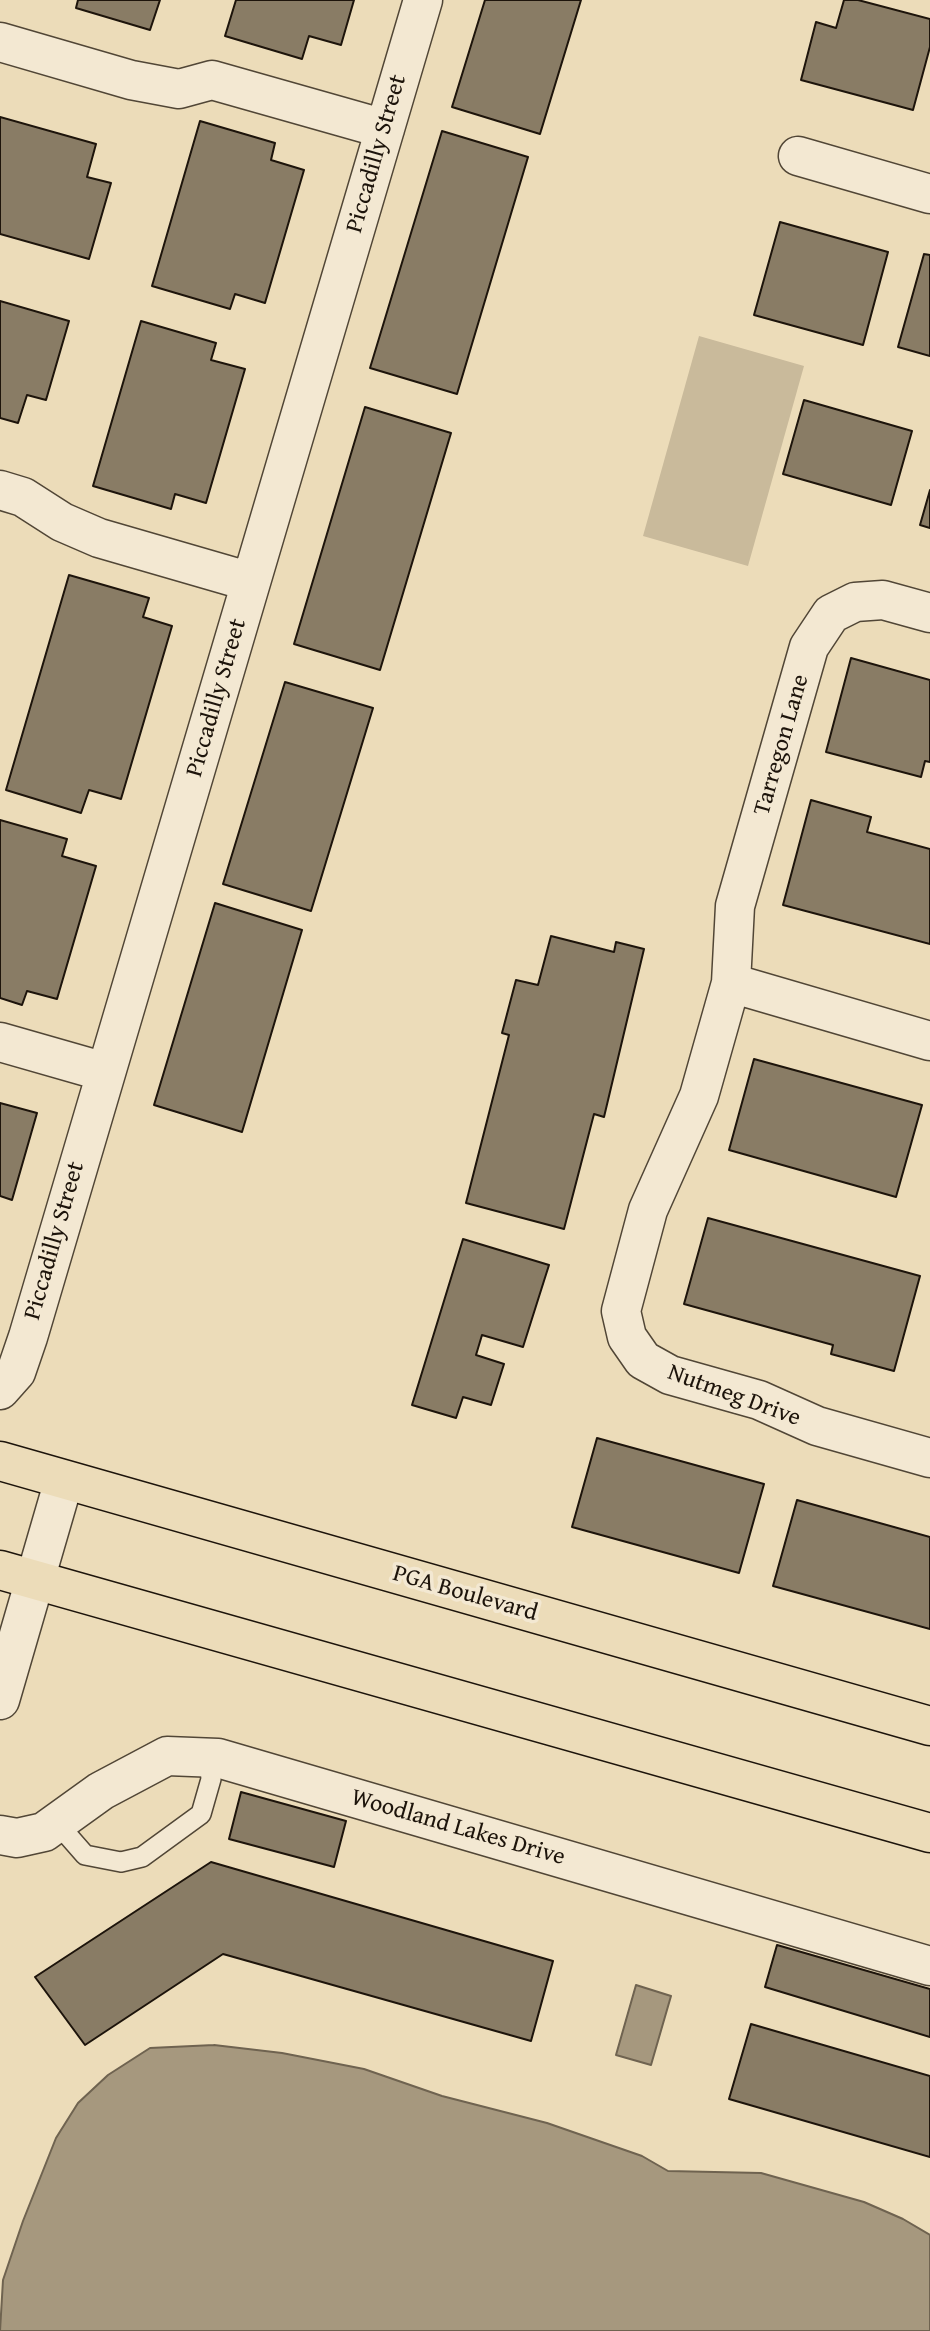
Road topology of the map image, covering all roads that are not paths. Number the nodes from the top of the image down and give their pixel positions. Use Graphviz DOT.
graph roads {
  1 [pos="423,0"];
  2 [pos="0,41"];
  3 [pos="385,129"];
  4 [pos="799,156"];
  5 [pos="930,194"];
  6 [pos="0,490"];
  7 [pos="251,582"];
  8 [pos="930,613"];
  9 [pos="731,983"];
  10 [pos="930,1041"];
  11 [pos="0,1042"];
  12 [pos="105,1072"];
  13 [pos="0,1390"];
  14 [pos="930,1458"];
  15 [pos="0,1463"];
  16 [pos="64,1480"];
  17 [pos="17,1575"];
  18 [pos="0,1700"];
  19 [pos="930,1726"];
  20 [pos="209,1757"];
  21 [pos="57,1823"];
  22 [pos="930,1833"];
  23 [pos="0,1835"];
  24 [pos="930,1966"];
  1 -- 3 [label="street, Piccadilly Street"];
  2 -- 3 [label="street"];
  3 -- 7 [label="street, Piccadilly Street"];
  4 -- 5 [label="street"];
  6 -- 7 [label="street"];
  7 -- 12 [label="street, Piccadilly Street"];
  8 -- 9 [label="street, Tarregon Lane"];
  9 -- 10 [label="street"];
  9 -- 14 [label="street, Nutmeg Drive"];
  11 -- 12 [label="street"];
  12 -- 13 [label="street, Piccadilly Street"];
  15 -- 16 [label="main road, PGA Boulevard"];
  16 -- 17 [label="street"];
  16 -- 19 [label="main road, PGA Boulevard"];
  17 -- 18 [label="street"];
  17 -- 22 [label="main road"];
  20 -- 21 [label="street, Woodland Lakes Drive"];
  20 -- 21 [label="lane"];
  20 -- 24 [label="street, Woodland Lakes Drive"];
  21 -- 23 [label="street, Woodland Lakes Drive"];
}
